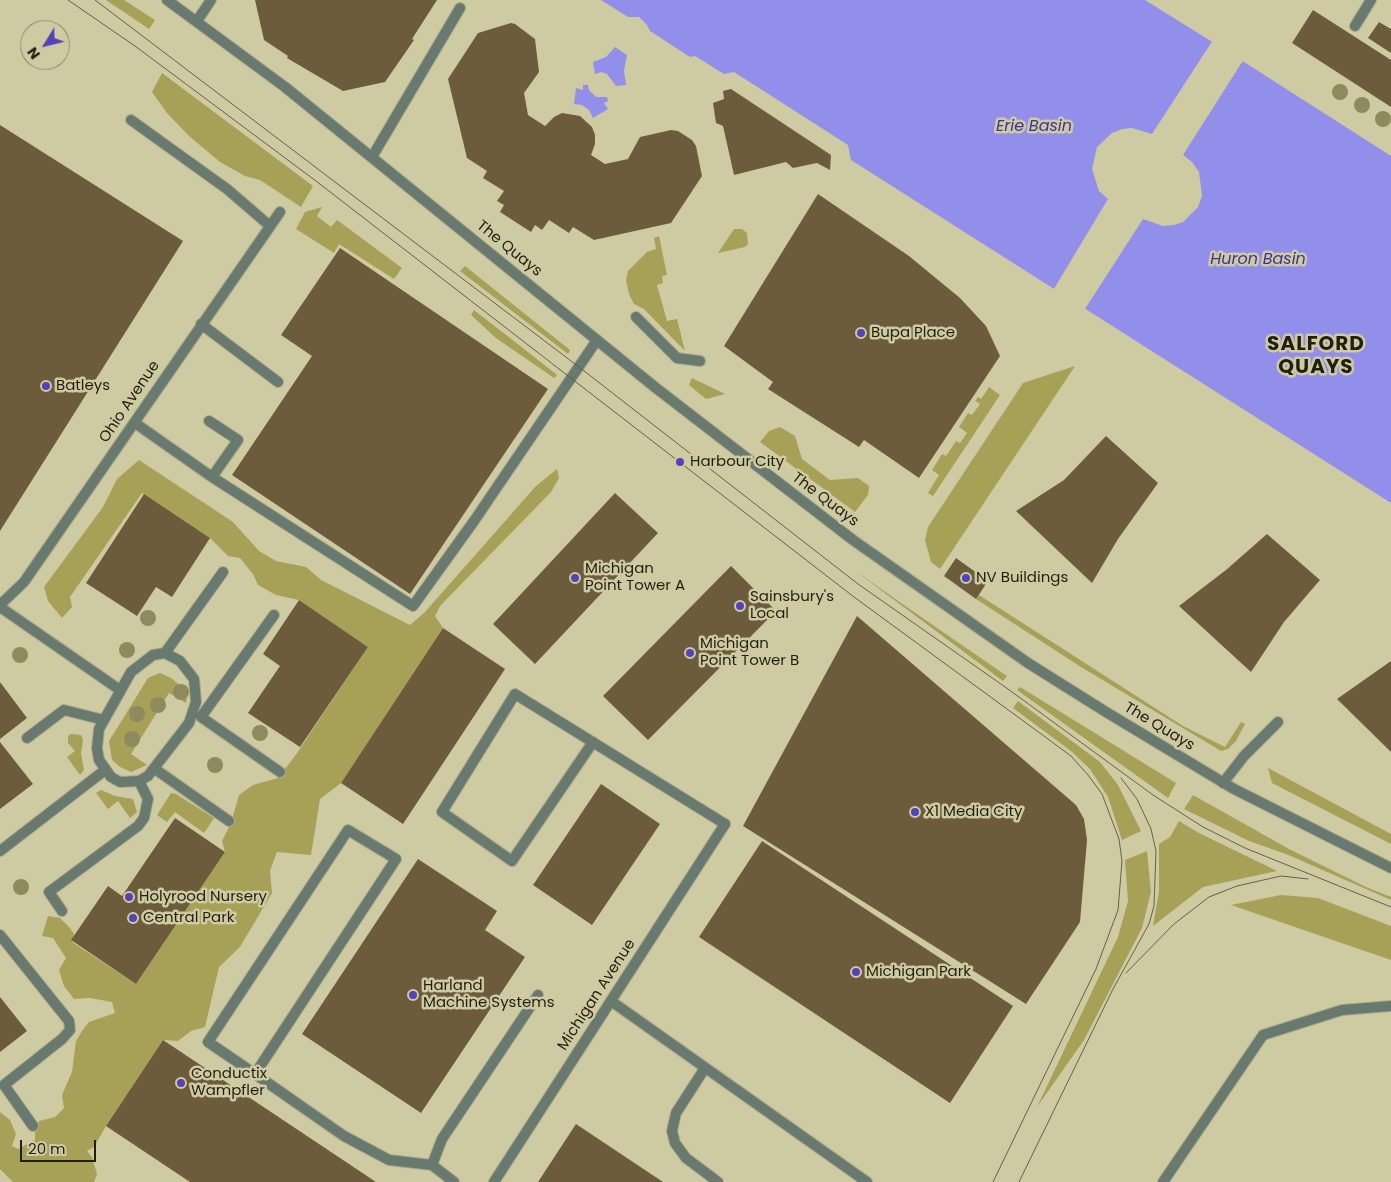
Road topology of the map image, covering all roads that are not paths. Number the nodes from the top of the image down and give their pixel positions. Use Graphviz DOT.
graph roads {
  1 [pos="167,0"];
  2 [pos="211,0"];
  3 [pos="1371,0"];
  4 [pos="460,8"];
  5 [pos="197,21"];
  6 [pos="1355,26"];
  7 [pos="131,120"];
  8 [pos="372,157"];
  9 [pos="280,212"];
  10 [pos="270,226"];
  11 [pos="636,317"];
  12 [pos="201,324"];
  13 [pos="597,340"];
  14 [pos="700,361"];
  15 [pos="278,382"];
  16 [pos="209,421"];
  17 [pos="135,422"];
  18 [pos="212,477"];
  19 [pos="223,572"];
  20 [pos="0,606"];
  21 [pos="274,615"];
  22 [pos="165,653"];
  23 [pos="120,690"];
  24 [pos="196,716"];
  25 [pos="104,720"];
  26 [pos="1278,722"];
  27 [pos="27,738"];
  28 [pos="592,742"];
  29 [pos="155,768"];
  30 [pos="105,770"];
  31 [pos="280,772"];
  32 [pos="139,781"];
  33 [pos="1223,783"];
  34 [pos="229,821"];
  35 [pos="0,851"];
  36 [pos="1391,868"];
  37 [pos="62,911"];
  38 [pos="0,935"];
  39 [pos="538,995"];
  40 [pos="611,1001"];
  41 [pos="1391,1006"];
  42 [pos="705,1068"];
  43 [pos="255,1074"];
  44 [pos="33,1126"];
  45 [pos="432,1165"];
  46 [pos="454,1182"];
  47 [pos="494,1182"];
  48 [pos="718,1182"];
  49 [pos="867,1182"];
  50 [pos="1163,1182"];
  1 -- 5 [label="street, The Quays"];
  2 -- 5 [label="street"];
  3 -- 6 [label="street"];
  4 -- 8 [label="street"];
  5 -- 8 [label="street, The Quays"];
  7 -- 10 [label="street"];
  8 -- 13 [label="street, The Quays"];
  9 -- 10 [label="street, Ohio Avenue"];
  10 -- 12 [label="street, Ohio Avenue"];
  11 -- 14 [label="street"];
  12 -- 15 [label="street"];
  12 -- 17 [label="street, Ohio Avenue"];
  13 -- 18 [label="street"];
  13 -- 33 [label="street, The Quays"];
  16 -- 18 [label="street"];
  17 -- 18 [label="street"];
  17 -- 20 [label="street, Ohio Avenue"];
  19 -- 22 [label="street"];
  20 -- 23 [label="street"];
  21 -- 24 [label="street"];
  22 -- 23 [label="street"];
  22 -- 24 [label="street"];
  23 -- 25 [label="street"];
  24 -- 29 [label="street"];
  24 -- 31 [label="street"];
  25 -- 27 [label="street"];
  25 -- 30 [label="street"];
  26 -- 33 [label="street"];
  28 -- 28 [label="street"];
  28 -- 40 [label="street, Michigan Avenue"];
  29 -- 32 [label="street"];
  29 -- 34 [label="street"];
  30 -- 32 [label="street"];
  30 -- 35 [label="street"];
  32 -- 37 [label="street"];
  33 -- 36 [label="street, The Quays"];
  38 -- 44 [label="street"];
  39 -- 45 [label="street"];
  40 -- 42 [label="street"];
  40 -- 47 [label="street, Michigan Avenue"];
  41 -- 50 [label="street"];
  42 -- 48 [label="street"];
  42 -- 49 [label="street"];
  43 -- 43 [label="street"];
  43 -- 45 [label="street"];
  45 -- 46 [label="street"];
}
